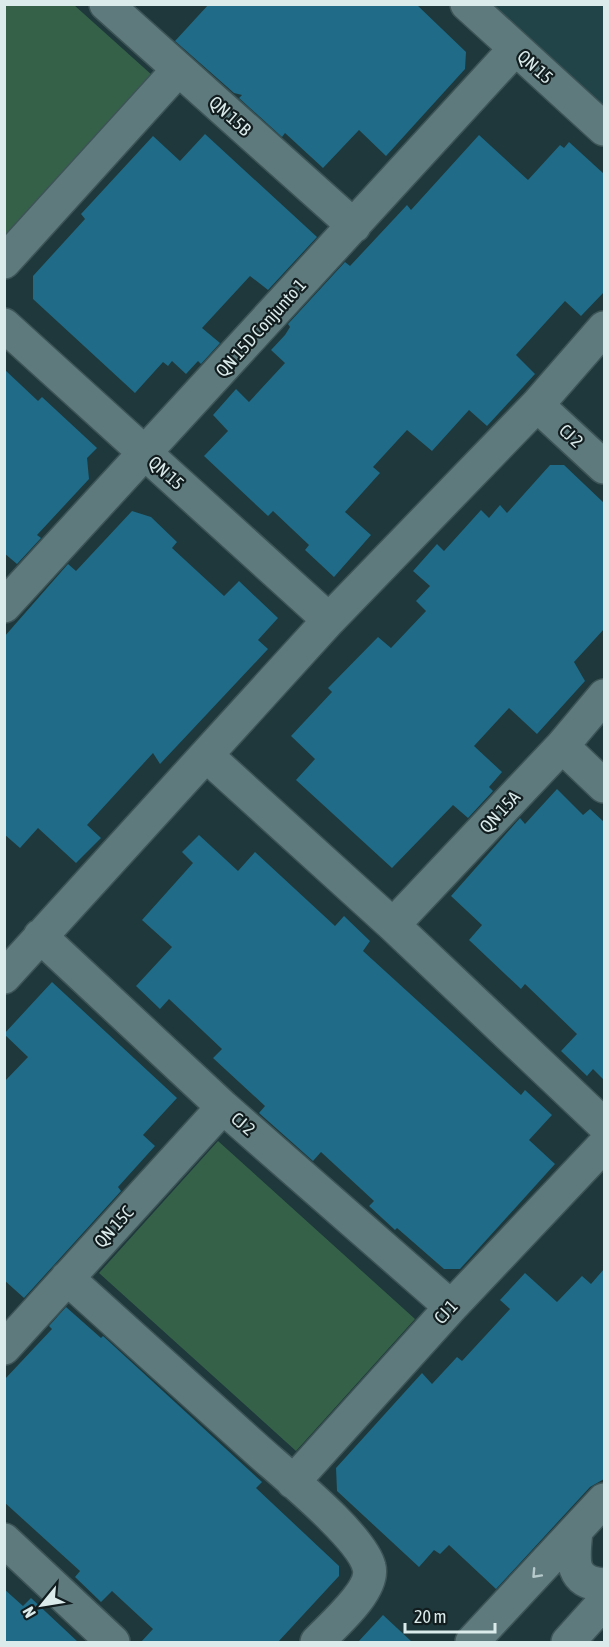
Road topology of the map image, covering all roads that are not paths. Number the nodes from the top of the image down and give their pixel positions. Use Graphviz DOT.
graph roads {
  1 [pos="106,4"];
  2 [pos="467,4"];
  3 [pos="515,49"];
  4 [pos="178,70"];
  5 [pos="604,129"];
  6 [pos="354,226"];
  7 [pos="4,262"];
  8 [pos="4,324"];
  9 [pos="604,328"];
  10 [pos="537,405"];
  11 [pos="145,455"];
  12 [pos="604,467"];
  13 [pos="4,606"];
  14 [pos="329,620"];
  15 [pos="604,696"];
  16 [pos="562,746"];
  17 [pos="207,756"];
  18 [pos="604,786"];
  19 [pos="393,925"];
  20 [pos="40,936"];
  21 [pos="5,975"];
  22 [pos="223,1107"];
  23 [pos="604,1125"];
  24 [pos="604,1145"];
  25 [pos="67,1278"];
  26 [pos="451,1307"];
  27 [pos="4,1348"];
  28 [pos="293,1482"];
  29 [pos="604,1500"];
  30 [pos="576,1531"];
  31 [pos="4,1540"];
  32 [pos="604,1585"];
  33 [pos="604,1602"];
  34 [pos="113,1642"];
  35 [pos="316,1642"];
  36 [pos="472,1642"];
  37 [pos="568,1642"];
  1 -- 4 [label="street, QN 15B"];
  2 -- 3 [label="street, QN 15"];
  3 -- 5 [label="street, QN 15"];
  3 -- 6 [label="street, QN 15D Conjunto 1"];
  4 -- 6 [label="street, QN 15B"];
  4 -- 7 [label="street"];
  6 -- 11 [label="street, QN 15D Conjunto 1"];
  8 -- 11 [label="street, QN 15"];
  9 -- 10 [label="street"];
  10 -- 12 [label="street, CJ 2"];
  10 -- 14 [label="street"];
  11 -- 13 [label="street, QN 15D Conjunto 1"];
  11 -- 14 [label="street, QN 15"];
  14 -- 17 [label="street"];
  15 -- 16 [label="street, QN 15A"];
  16 -- 18 [label="street"];
  16 -- 19 [label="street, QN 15A"];
  17 -- 19 [label="street"];
  17 -- 20 [label="street"];
  19 -- 23 [label="street"];
  20 -- 21 [label="street"];
  20 -- 22 [label="street, CJ 2"];
  22 -- 25 [label="street, QN 15C"];
  22 -- 26 [label="street, CJ 2"];
  24 -- 26 [label="street, CJ 1"];
  25 -- 27 [label="street, QN 15C"];
  25 -- 28 [label="street"];
  26 -- 28 [label="street, CJ 1"];
  28 -- 35 [label="street"];
  29 -- 30 [label="street"];
  30 -- 32 [label="street"];
  30 -- 36 [label="street, one-way"];
  31 -- 34 [label="street"];
  33 -- 37 [label="street"];
}
